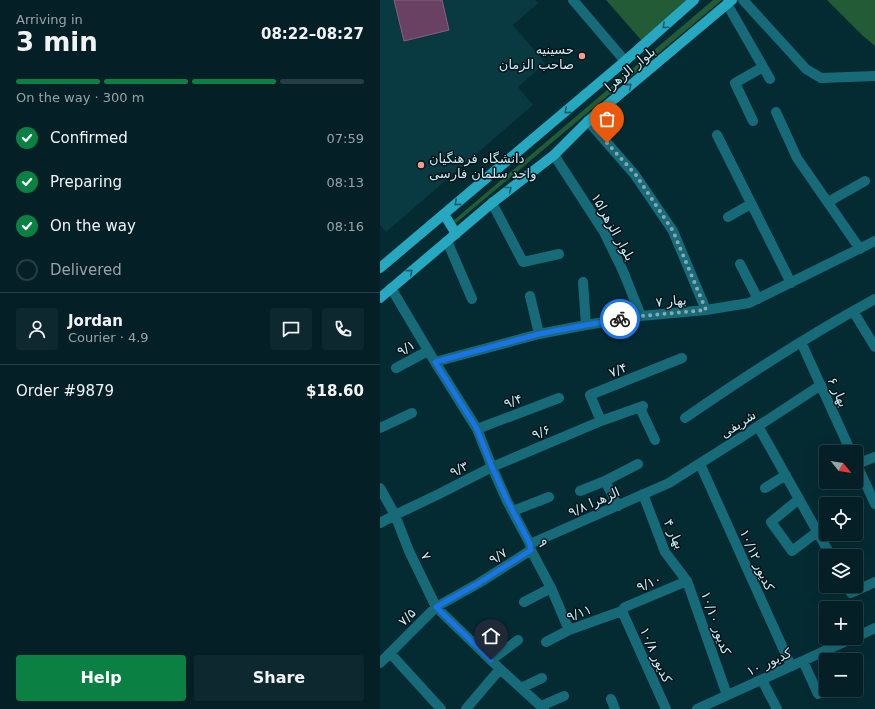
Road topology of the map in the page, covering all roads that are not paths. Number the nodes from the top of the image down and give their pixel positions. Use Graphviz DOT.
graph roads {
  1 [pos="573,0"];
  2 [pos="694,0"];
  3 [pos="742,0"];
  4 [pos="730,2"];
  5 [pos="626,61"];
  6 [pos="764,68"];
  7 [pos="875,76"];
  8 [pos="770,79"];
  9 [pos="776,112"];
  10 [pos="588,121"];
  11 [pos="753,121"];
  12 [pos="717,135"];
  13 [pos="554,155"];
  14 [pos="865,181"];
  15 [pos="828,202"];
  16 [pos="492,203"];
  17 [pos="751,204"];
  18 [pos="444,214"];
  19 [pos="728,217"];
  20 [pos="456,234"];
  21 [pos="447,241"];
  22 [pos="875,241"];
  23 [pos="860,249"];
  24 [pos="559,254"];
  25 [pos="740,264"];
  26 [pos="381,266"];
  27 [pos="584,282"];
  28 [pos="790,283"];
  29 [pos="391,288"];
  30 [pos="530,296"];
  31 [pos="380,298"];
  32 [pos="472,298"];
  33 [pos="758,299"];
  34 [pos="875,299"];
  35 [pos="706,310"];
  36 [pos="853,311"];
  37 [pos="641,316"];
  38 [pos="586,325"];
  39 [pos="539,334"];
  40 [pos="801,342"];
  41 [pos="875,346"];
  42 [pos="428,351"];
  43 [pos="682,358"];
  44 [pos="435,362"];
  45 [pos="396,368"];
  46 [pos="821,385"];
  47 [pos="559,398"];
  48 [pos="412,413"];
  49 [pos="685,418"];
  50 [pos="601,421"];
  51 [pos="758,426"];
  52 [pos="380,428"];
  53 [pos="477,429"];
  54 [pos="655,440"];
  55 [pos="848,445"];
  56 [pos="875,457"];
  57 [pos="863,461"];
  58 [pos="638,464"];
  59 [pos="700,464"];
  60 [pos="492,467"];
  61 [pos="786,475"];
  62 [pos="863,479"];
  63 [pos="605,481"];
  64 [pos="669,483"];
  65 [pos="380,488"];
  66 [pos="765,488"];
  67 [pos="580,491"];
  68 [pos="643,494"];
  69 [pos="549,497"];
  70 [pos="799,499"];
  71 [pos="875,504"];
  72 [pos="618,506"];
  73 [pos="513,511"];
  74 [pos="395,515"];
  75 [pos="380,523"];
  76 [pos="817,532"];
  77 [pos="531,547"];
  78 [pos="827,549"];
  79 [pos="687,581"];
  80 [pos="875,582"];
  81 [pos="863,585"];
  82 [pos="551,588"];
  83 [pos="524,602"];
  84 [pos="436,607"];
  85 [pos="622,611"];
  86 [pos="875,628"];
  87 [pos="569,630"];
  88 [pos="863,633"];
  89 [pos="518,640"];
  90 [pos="546,642"];
  91 [pos="838,645"];
  92 [pos="390,653"];
  93 [pos="491,660"];
  94 [pos="803,661"];
  95 [pos="380,663"];
  96 [pos="791,666"];
  97 [pos="500,669"];
  98 [pos="542,678"];
  99 [pos="762,680"];
  100 [pos="521,688"];
  101 [pos="818,694"];
  102 [pos="728,695"];
  103 [pos="564,696"];
  104 [pos="611,699"];
  105 [pos="542,708"];
  106 [pos="441,709"];
  107 [pos="466,709"];
  108 [pos="615,709"];
  109 [pos="666,709"];
  110 [pos="697,709"];
  111 [pos="777,709"];
  1 -- 5 [label="street"];
  2 -- 5 [label="main road, بلوار الزهرا, one-way"];
  3 -- 7 [label="street"];
  4 -- 6 [label="street"];
  10 -- 4 [label="main road, بلوار الزهرا, one-way"];
  5 -- 18 [label="main road, بلوار الزهرا, one-way"];
  6 -- 8 [label="street"];
  6 -- 11 [label="street"];
  9 -- 15 [label="street"];
  10 -- 13 [label="main road, بلوار الزهرا"];
  10 -- 35 [label="street"];
  12 -- 17 [label="street"];
  16 -- 13 [label="main road, بلوار الزهرا, one-way"];
  13 -- 37 [label="street, بلوار الزهرا۱۵"];
  14 -- 15 [label="street"];
  15 -- 23 [label="street"];
  16 -- 20 [label="main road, بلوار الزهرا"];
  16 -- 24 [label="street"];
  17 -- 19 [label="street"];
  17 -- 28 [label="street"];
  18 -- 20 [label="main road"];
  18 -- 26 [label="main road, بلوار الزهرا"];
  20 -- 21 [label="main road, بلوار الزهرا"];
  29 -- 21 [label="main road, بلوار الزهرا, one-way"];
  21 -- 32 [label="street"];
  22 -- 23 [label="street, بهار ۷"];
  23 -- 28 [label="street, بهار ۷"];
  25 -- 33 [label="street"];
  27 -- 38 [label="street"];
  28 -- 33 [label="street, بهار ۷"];
  29 -- 31 [label="main road, بلوار الزهرا"];
  29 -- 42 [label="street, ۹"];
  30 -- 39 [label="street"];
  33 -- 35 [label="street, بهار ۷"];
  34 -- 36 [label="street"];
  35 -- 37 [label="street, بهار ۷"];
  36 -- 40 [label="street"];
  36 -- 41 [label="street"];
  37 -- 38 [label="street, بهار ۷"];
  38 -- 39 [label="street, بهار ۷"];
  39 -- 44 [label="street, بهار ۷"];
  40 -- 46 [label="street, بهار ۶"];
  40 -- 49 [label="street"];
  42 -- 44 [label="street, ۹"];
  42 -- 45 [label="street, ۹/۱"];
  43 -- 50 [label="street, ۷/۴"];
  44 -- 53 [label="street, ۹"];
  46 -- 51 [label="street, شریفی"];
  46 -- 55 [label="street, بهار ۶"];
  47 -- 53 [label="street, ۹/۴"];
  48 -- 52 [label="street"];
  50 -- 54 [label="street, ۹/۶"];
  50 -- 60 [label="street, ۹/۶"];
  51 -- 59 [label="street, شریفی"];
  51 -- 61 [label="street"];
  53 -- 60 [label="street, ۹"];
  56 -- 57 [label="street"];
  58 -- 63 [label="street"];
  59 -- 64 [label="street, شریفی"];
  59 -- 96 [label="street, کدیور ۱۰/۱۲"];
  60 -- 73 [label="street, ۹"];
  60 -- 74 [label="street, ۹/۳"];
  61 -- 66 [label="street"];
  61 -- 70 [label="street"];
  62 -- 71 [label="street"];
  63 -- 67 [label="street"];
  63 -- 72 [label="street"];
  64 -- 68 [label="street, الزهرا ۹/۸"];
  65 -- 74 [label="street, ۷"];
  68 -- 72 [label="street, الزهرا ۹/۸"];
  68 -- 79 [label="street, بهار ۴"];
  69 -- 73 [label="street"];
  70 -- 76 [label="street"];
  70 -- 76 [label="street"];
  72 -- 77 [label="street, الزهرا ۹/۸"];
  73 -- 77 [label="street, ۹"];
  74 -- 75 [label="street"];
  74 -- 84 [label="street, ۷"];
  76 -- 78 [label="street"];
  77 -- 82 [label="street, ۹"];
  77 -- 84 [label="street, ۹/۷"];
  79 -- 85 [label="street, ۹/۱۰"];
  79 -- 102 [label="street, کدیور ۱۰/۱۰"];
  80 -- 81 [label="street"];
  82 -- 83 [label="street"];
  82 -- 87 [label="street, ۹"];
  84 -- 92 [label="street, ۷/۵"];
  84 -- 93 [label="street"];
  85 -- 87 [label="street, ۹/۱۱"];
  85 -- 109 [label="street, کدیور ۱۰/۸"];
  86 -- 88 [label="street"];
  87 -- 90 [label="street, ۹/۱۱"];
  89 -- 93 [label="street"];
  91 -- 94 [label="street, کدیور ۱۰"];
  92 -- 95 [label="street, ۷/۵"];
  92 -- 106 [label="street"];
  93 -- 97 [label="street"];
  94 -- 96 [label="street, کدیور ۱۰"];
  94 -- 101 [label="street"];
  96 -- 99 [label="street, کدیور ۱۰"];
  97 -- 100 [label="street"];
  97 -- 107 [label="street"];
  98 -- 100 [label="street"];
  99 -- 102 [label="street, کدیور ۱۰"];
  99 -- 111 [label="street"];
  100 -- 105 [label="street"];
  102 -- 110 [label="street, کدیور ۱۰"];
  103 -- 105 [label="street"];
  104 -- 108 [label="street"];
}
